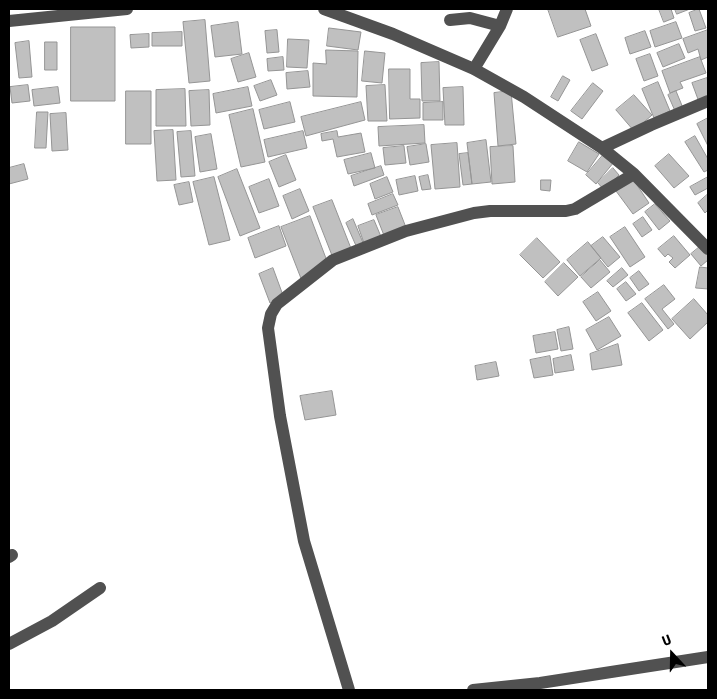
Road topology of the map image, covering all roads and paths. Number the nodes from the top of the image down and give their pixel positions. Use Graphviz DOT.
graph roads {
  1 [pos="127,9"];
  2 [pos="324,9"];
  3 [pos="507,9"];
  4 [pos="450,20"];
  5 [pos="9,21"];
  6 [pos="500,26"];
  7 [pos="474,69"];
  8 [pos="708,101"];
  9 [pos="602,148"];
  10 [pos="634,174"];
  11 [pos="708,249"];
  12 [pos="100,588"];
  13 [pos="9,644"];
  14 [pos="708,657"];
  15 [pos="349,690"];
  16 [pos="473,690"];
  1 -- 5 [label="street"];
  2 -- 7 [label="street"];
  3 -- 6 [label="street"];
  4 -- 6 [label="street"];
  6 -- 7 [label="street"];
  7 -- 9 [label="street"];
  8 -- 9 [label="street"];
  9 -- 10 [label="street"];
  10 -- 11 [label="street"];
  10 -- 15 [label="street"];
  12 -- 13 [label="street"];
  14 -- 16 [label="street"];
}
